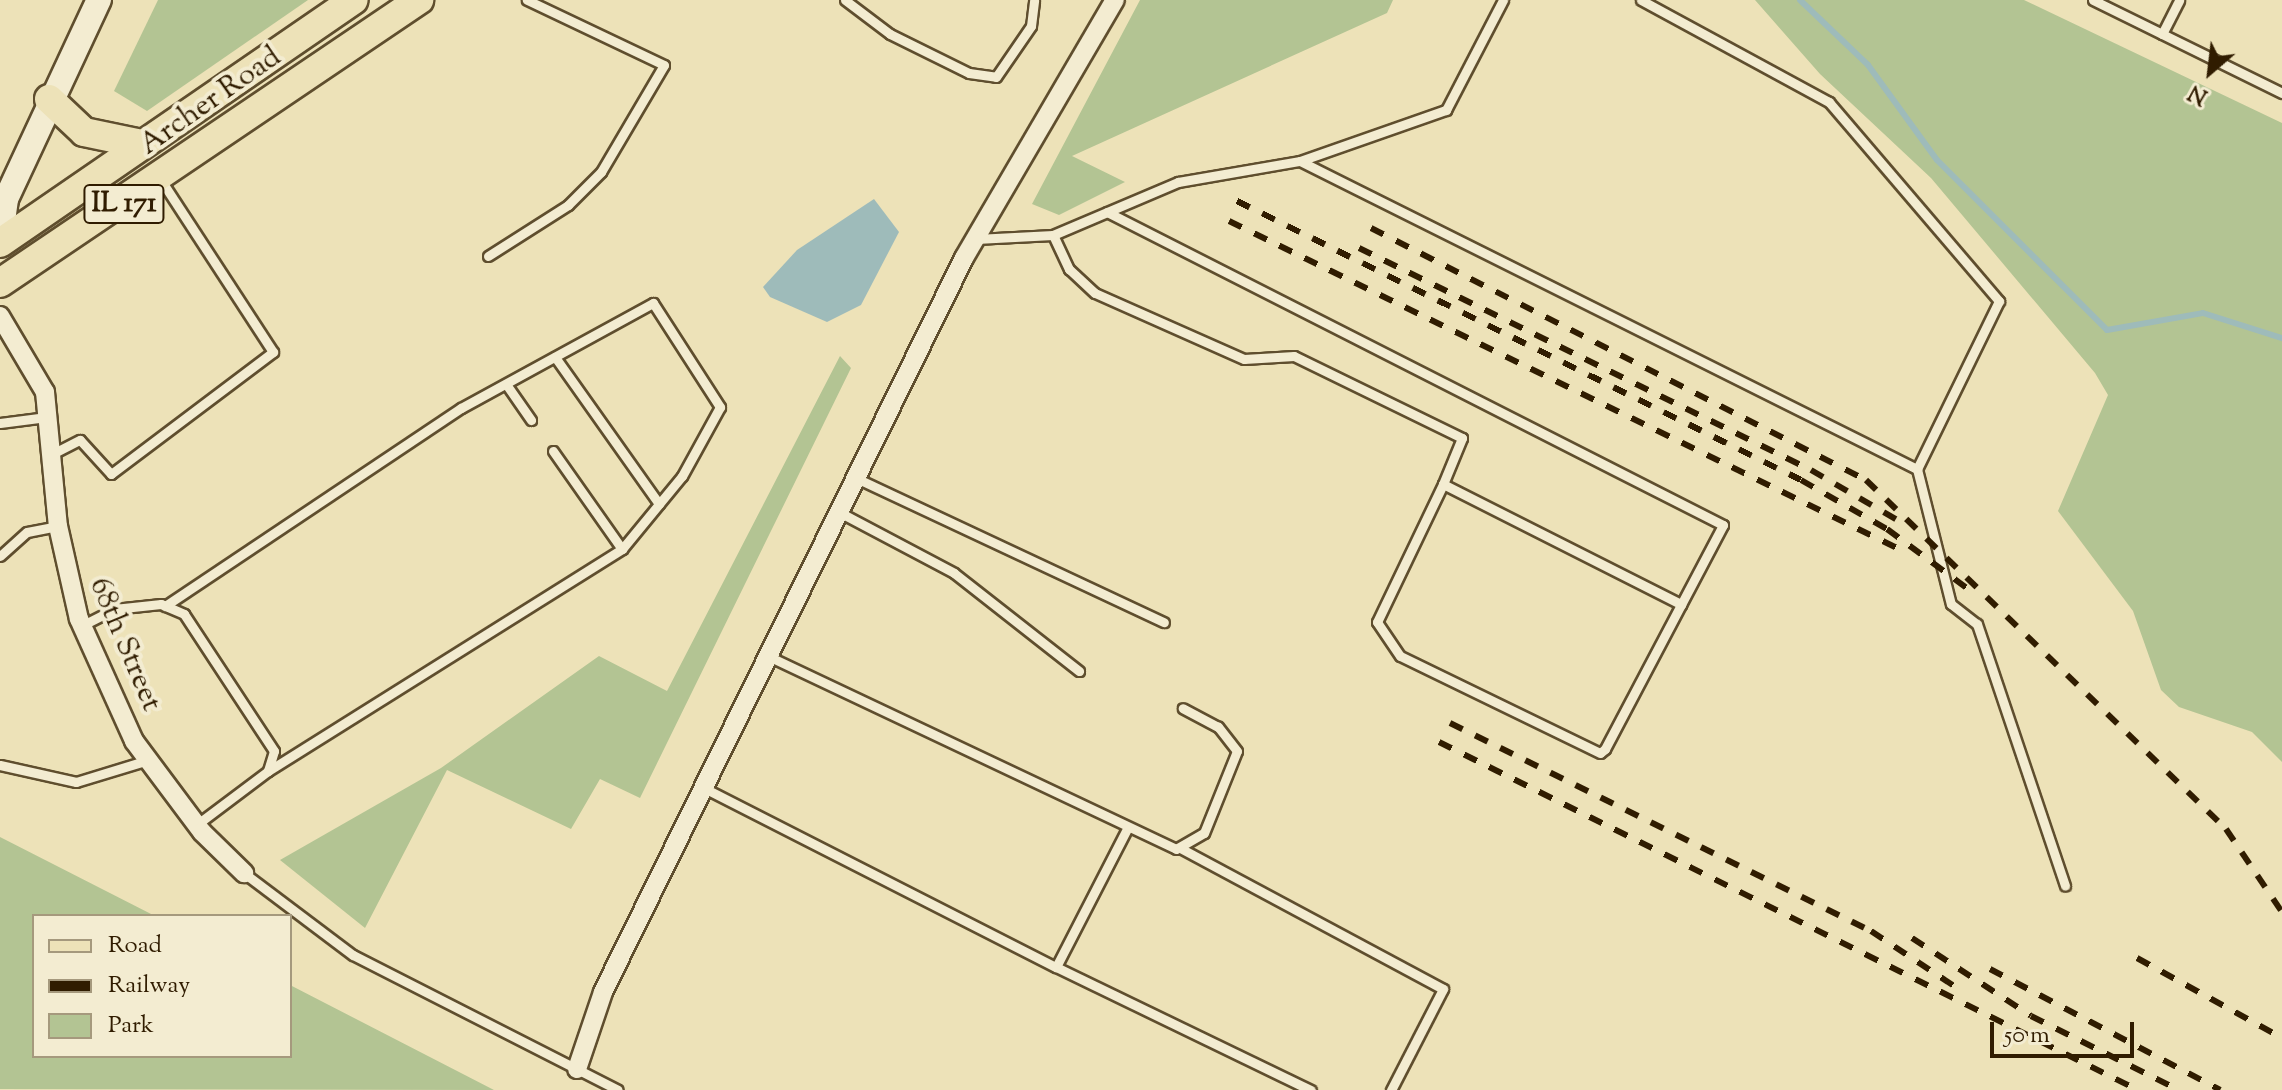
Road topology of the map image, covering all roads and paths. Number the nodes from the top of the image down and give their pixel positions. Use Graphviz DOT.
graph roads {
  1 [pos="99,0"];
  2 [pos="354,0"];
  3 [pos="419,0"];
  4 [pos="527,0"];
  5 [pos="845,0"];
  6 [pos="1034,0"];
  7 [pos="1115,0"];
  8 [pos="1503,0"];
  9 [pos="1641,0"];
  10 [pos="2093,0"];
  11 [pos="2179,0"];
  12 [pos="2162,34"];
  13 [pos="2282,93"];
  14 [pos="49,99"];
  15 [pos="142,144"];
  16 [pos="1300,161"];
  17 [pos="161,180"];
  18 [pos="1107,212"];
  19 [pos="1053,235"];
  20 [pos="976,239"];
  21 [pos="0,243"];
  22 [pos="488,256"];
  23 [pos="0,283"];
  24 [pos="0,316"];
  25 [pos="555,357"];
  26 [pos="506,384"];
  27 [pos="51,416"];
  28 [pos="531,420"];
  29 [pos="0,423"];
  30 [pos="553,451"];
  31 [pos="54,453"];
  32 [pos="1917,469"];
  33 [pos="856,478"];
  34 [pos="1443,484"];
  35 [pos="659,504"];
  36 [pos="839,512"];
  37 [pos="58,526"];
  38 [pos="622,549"];
  39 [pos="0,556"];
  40 [pos="1681,604"];
  41 [pos="165,606"];
  42 [pos="1164,622"];
  43 [pos="81,626"];
  44 [pos="768,656"];
  45 [pos="1079,671"];
  46 [pos="1183,708"];
  47 [pos="148,760"];
  48 [pos="0,765"];
  49 [pos="268,771"];
  50 [pos="704,788"];
  51 [pos="196,825"];
  52 [pos="1127,829"];
  53 [pos="1182,849"];
  54 [pos="244,873"];
  55 [pos="2065,886"];
  56 [pos="1056,967"];
  57 [pos="577,1069"];
  58 [pos="618,1090"];
  59 [pos="1311,1090"];
  60 [pos="1391,1090"];
  1 -- 14 [label="street"];
  2 -- 15 [label="main road, Archer Road / IL 171"];
  3 -- 17 [label="main road, Archer Road / IL 171"];
  4 -- 22 [label="lane"];
  5 -- 6 [label="lane"];
  7 -- 20 [label="street"];
  8 -- 16 [label="lane"];
  9 -- 32 [label="lane"];
  10 -- 12 [label="lane"];
  11 -- 12 [label="lane"];
  12 -- 13 [label="lane"];
  14 -- 15 [label="main road"];
  14 -- 21 [label="street"];
  15 -- 21 [label="main road, Archer Road / IL 171"];
  16 -- 18 [label="lane"];
  16 -- 32 [label="lane"];
  17 -- 23 [label="main road, Archer Road / IL 171"];
  17 -- 31 [label="lane"];
  18 -- 19 [label="lane"];
  18 -- 40 [label="lane"];
  19 -- 20 [label="lane"];
  19 -- 34 [label="lane"];
  20 -- 33 [label="street"];
  24 -- 27 [label="street, 68th Street"];
  25 -- 26 [label="lane"];
  25 -- 35 [label="lane"];
  25 -- 35 [label="lane"];
  26 -- 28 [label="lane"];
  26 -- 41 [label="lane"];
  27 -- 29 [label="lane"];
  27 -- 31 [label="street, 68th Street"];
  30 -- 38 [label="lane"];
  31 -- 37 [label="street, 68th Street"];
  32 -- 55 [label="lane"];
  33 -- 36 [label="street"];
  33 -- 42 [label="lane"];
  34 -- 40 [label="lane"];
  34 -- 40 [label="lane"];
  35 -- 38 [label="lane"];
  36 -- 44 [label="street"];
  36 -- 45 [label="lane"];
  37 -- 39 [label="lane"];
  37 -- 43 [label="street, 68th Street"];
  38 -- 49 [label="lane"];
  41 -- 43 [label="lane"];
  41 -- 49 [label="lane"];
  43 -- 47 [label="street, 68th Street"];
  44 -- 50 [label="street"];
  44 -- 52 [label="lane"];
  46 -- 53 [label="lane"];
  47 -- 48 [label="lane"];
  47 -- 51 [label="street, 68th Street"];
  49 -- 51 [label="lane"];
  50 -- 56 [label="lane"];
  50 -- 57 [label="street"];
  51 -- 54 [label="street, 68th Street"];
  52 -- 53 [label="lane"];
  52 -- 56 [label="lane"];
  53 -- 60 [label="lane"];
  54 -- 57 [label="lane"];
  56 -- 59 [label="lane"];
  57 -- 58 [label="lane"];
}
